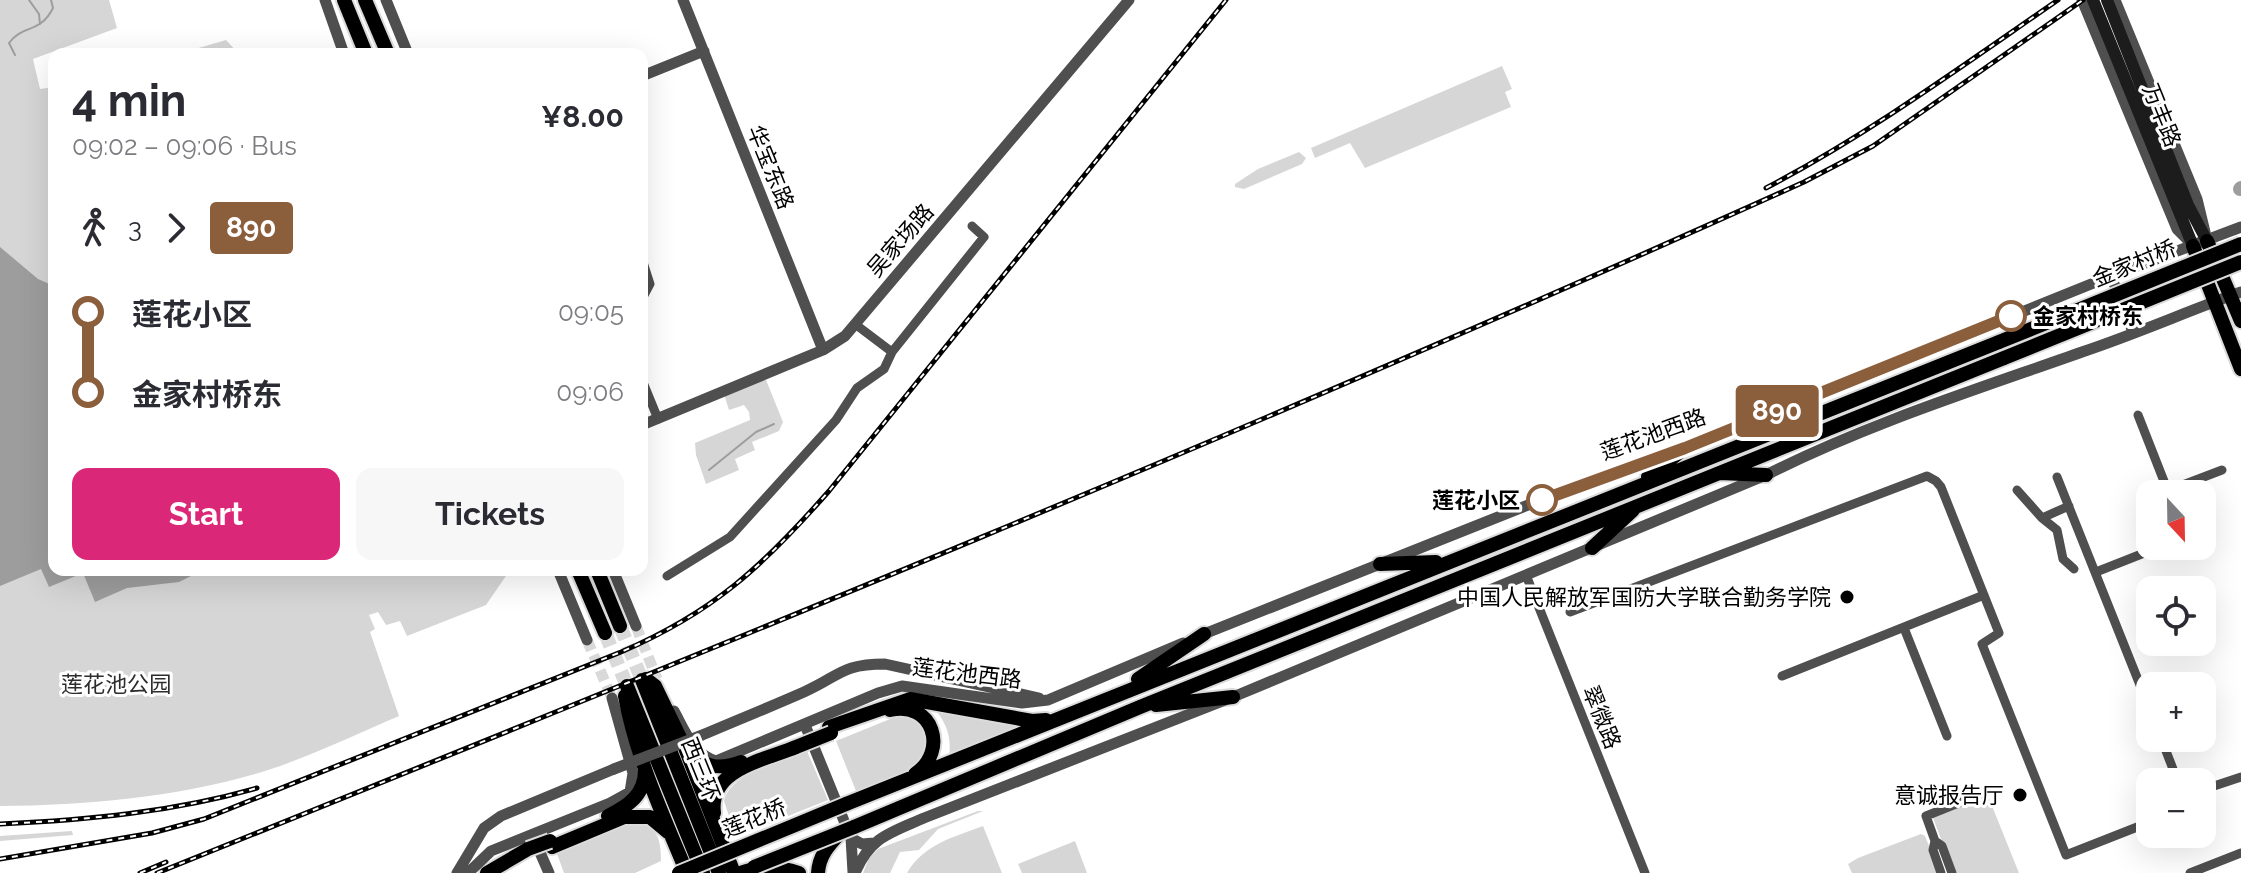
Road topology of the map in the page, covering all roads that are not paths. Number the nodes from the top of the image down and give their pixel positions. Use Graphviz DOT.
graph roads {
  1 [pos="325,0"];
  2 [pos="344,0"];
  3 [pos="365,0"];
  4 [pos="386,0"];
  5 [pos="683,0"];
  6 [pos="1129,0"];
  7 [pos="2082,0"];
  8 [pos="2093,0"];
  9 [pos="2107,0"];
  10 [pos="2115,0"];
  11 [pos="342,48"];
  12 [pos="364,48"];
  13 [pos="385,48"];
  14 [pos="406,48"];
  15 [pos="704,51"];
  16 [pos="648,74"];
  17 [pos="972,226"];
  18 [pos="2241,227"];
  19 [pos="2200,243"];
  20 [pos="2241,244"];
  21 [pos="2241,262"];
  22 [pos="2111,276"];
  23 [pos="2236,294"];
  24 [pos="2214,301"];
  25 [pos="2241,321"];
  26 [pos="855,324"];
  27 [pos="2133,332"];
  28 [pos="1999,342"];
  29 [pos="823,350"];
  30 [pos="892,352"];
  31 [pos="2241,369"];
  32 [pos="648,395"];
  33 [pos="2138,415"];
  34 [pos="658,419"];
  35 [pos="648,423"];
  36 [pos="1685,448"];
  37 [pos="2222,470"];
  38 [pos="1716,473"];
  39 [pos="1766,475"];
  40 [pos="2057,477"];
  41 [pos="2163,480"];
  42 [pos="2197,480"];
  43 [pos="1634,487"];
  44 [pos="2017,490"];
  45 [pos="1640,504"];
  46 [pos="2069,506"];
  47 [pos="2042,518"];
  48 [pos="1592,548"];
  49 [pos="2136,556"];
  50 [pos="1448,562"];
  51 [pos="1380,564"];
  52 [pos="2074,569"];
  53 [pos="2096,572"];
  54 [pos="1526,575"];
  55 [pos="560,576"];
  56 [pos="581,576"];
  57 [pos="599,576"];
  58 [pos="615,576"];
  59 [pos="667,576"];
  60 [pos="1984,595"];
  61 [pos="1570,612"];
  62 [pos="620,626"];
  63 [pos="636,626"];
  64 [pos="1904,628"];
  65 [pos="605,633"];
  66 [pos="1204,634"];
  67 [pos="587,640"];
  68 [pos="2136,674"];
  69 [pos="1782,676"];
  70 [pos="649,679"];
  71 [pos="1114,695"];
  72 [pos="1233,697"];
  73 [pos="612,698"];
  74 [pos="1048,700"];
  75 [pos="1140,707"];
  76 [pos="1059,719"];
  77 [pos="805,725"];
  78 [pos="830,730"];
  79 [pos="1947,736"];
  80 [pos="795,744"];
  81 [pos="685,748"];
  82 [pos="645,766"];
  83 [pos="2241,777"];
  84 [pos="904,781"];
  85 [pos="2216,785"];
  86 [pos="1986,792"];
  87 [pos="846,804"];
  88 [pos="2136,828"];
  89 [pos="717,829"];
  90 [pos="849,832"];
  91 [pos="532,833"];
  92 [pos="671,835"];
  93 [pos="1935,841"];
  94 [pos="874,843"];
  95 [pos="551,844"];
  96 [pos="530,852"];
  97 [pos="2241,853"];
  98 [pos="747,870"];
  99 [pos="457,873"];
  100 [pos="468,873"];
  101 [pos="487,873"];
  102 [pos="502,873"];
  103 [pos="549,873"];
  104 [pos="679,873"];
  105 [pos="687,873"];
  106 [pos="703,873"];
  107 [pos="719,873"];
  108 [pos="734,873"];
  109 [pos="799,873"];
  110 [pos="818,873"];
  111 [pos="854,873"];
  112 [pos="1645,873"];
  113 [pos="1941,873"];
  114 [pos="1952,873"];
  115 [pos="2190,873"];
  1 -- 11 [label="street"];
  2 -- 12 [label="main road"];
  3 -- 13 [label="main road"];
  4 -- 14 [label="street"];
  5 -- 15 [label="street, 华宝东路"];
  6 -- 26 [label="street, 吴家场路"];
  7 -- 19 [label="street"];
  8 -- 19 [label="main road, 万丰路"];
  9 -- 19 [label="main road, 万丰路"];
  10 -- 19 [label="street"];
  15 -- 16 [label="street"];
  15 -- 29 [label="street, 华宝东路"];
  17 -- 30 [label="street"];
  18 -- 19 [label="street, 莲花池西路"];
  19 -- 22 [label="street, 莲花池西路"];
  19 -- 23 [label="main road"];
  19 -- 24 [label="main road"];
  20 -- 28 [label="main road, 金家村桥, bridge"];
  21 -- 38 [label="main road, 金家村桥, bridge"];
  22 -- 27 [label="street"];
  22 -- 36 [label="street, 莲花池西路"];
  23 -- 24 [label="street"];
  23 -- 25 [label="main road"];
  24 -- 27 [label="street"];
  24 -- 31 [label="main road"];
  26 -- 29 [label="street, 吴家场路"];
  26 -- 30 [label="street"];
  27 -- 39 [label="street"];
  28 -- 43 [label="main road, 莲花池西路"];
  29 -- 34 [label="street, 吴家场路"];
  30 -- 59 [label="street"];
  32 -- 34 [label="street"];
  33 -- 41 [label="street"];
  34 -- 35 [label="street, 吴家场路"];
  36 -- 43 [label="main road"];
  36 -- 51 [label="street, 莲花池西路"];
  37 -- 42 [label="street"];
  38 -- 39 [label="main road"];
  38 -- 45 [label="main road"];
  39 -- 48 [label="street"];
  40 -- 46 [label="street"];
  43 -- 50 [label="main road, 莲花池西路"];
  44 -- 47 [label="street"];
  45 -- 48 [label="main road"];
  45 -- 75 [label="main road"];
  46 -- 47 [label="street"];
  46 -- 53 [label="street"];
  47 -- 52 [label="street"];
  48 -- 54 [label="street"];
  49 -- 53 [label="street"];
  50 -- 51 [label="main road"];
  50 -- 71 [label="main road, 莲花池西路"];
  51 -- 66 [label="street, 莲花池西路"];
  53 -- 68 [label="street"];
  54 -- 72 [label="street"];
  54 -- 112 [label="street, 翠微路"];
  55 -- 67 [label="street"];
  56 -- 65 [label="main road"];
  57 -- 62 [label="main road"];
  58 -- 63 [label="street"];
  60 -- 61 [label="street"];
  60 -- 64 [label="street"];
  60 -- 88 [label="street"];
  64 -- 69 [label="street"];
  64 -- 79 [label="street"];
  66 -- 71 [label="main road"];
  66 -- 74 [label="street, 莲花池西路"];
  70 -- 77 [label="street, 莲花池西路"];
  70 -- 81 [label="main road"];
  70 -- 107 [label="main road, 西三环"];
  71 -- 76 [label="main road, 莲花池西路"];
  72 -- 75 [label="main road"];
  72 -- 94 [label="street"];
  73 -- 91 [label="street"];
  74 -- 77 [label="street, 莲花池西路"];
  74 -- 99 [label="street, bridge"];
  75 -- 90 [label="main road"];
  76 -- 78 [label="main road"];
  76 -- 84 [label="main road, 莲花池西路"];
  77 -- 90 [label="street"];
  78 -- 80 [label="main road, bridge"];
  78 -- 84 [label="main road"];
  80 -- 81 [label="main road"];
  80 -- 89 [label="main road"];
  81 -- 89 [label="main road"];
  82 -- 92 [label="main road"];
  82 -- 95 [label="main road"];
  82 -- 106 [label="main road, 西三环"];
  83 -- 85 [label="street"];
  84 -- 87 [label="main road, 莲花池西路"];
  86 -- 93 [label="street"];
  87 -- 104 [label="main road, 莲花桥, bridge"];
  89 -- 108 [label="main road"];
  90 -- 94 [label="street"];
  90 -- 98 [label="main road, bridge"];
  90 -- 110 [label="main road"];
  90 -- 111 [label="street"];
  91 -- 100 [label="street"];
  91 -- 103 [label="street"];
  92 -- 95 [label="main road"];
  92 -- 105 [label="main road"];
  93 -- 113 [label="street"];
  93 -- 114 [label="street"];
  94 -- 111 [label="street"];
  95 -- 96 [label="main road"];
  96 -- 101 [label="main road"];
  96 -- 102 [label="main road"];
  97 -- 115 [label="street"];
  98 -- 109 [label="main road"];
}
